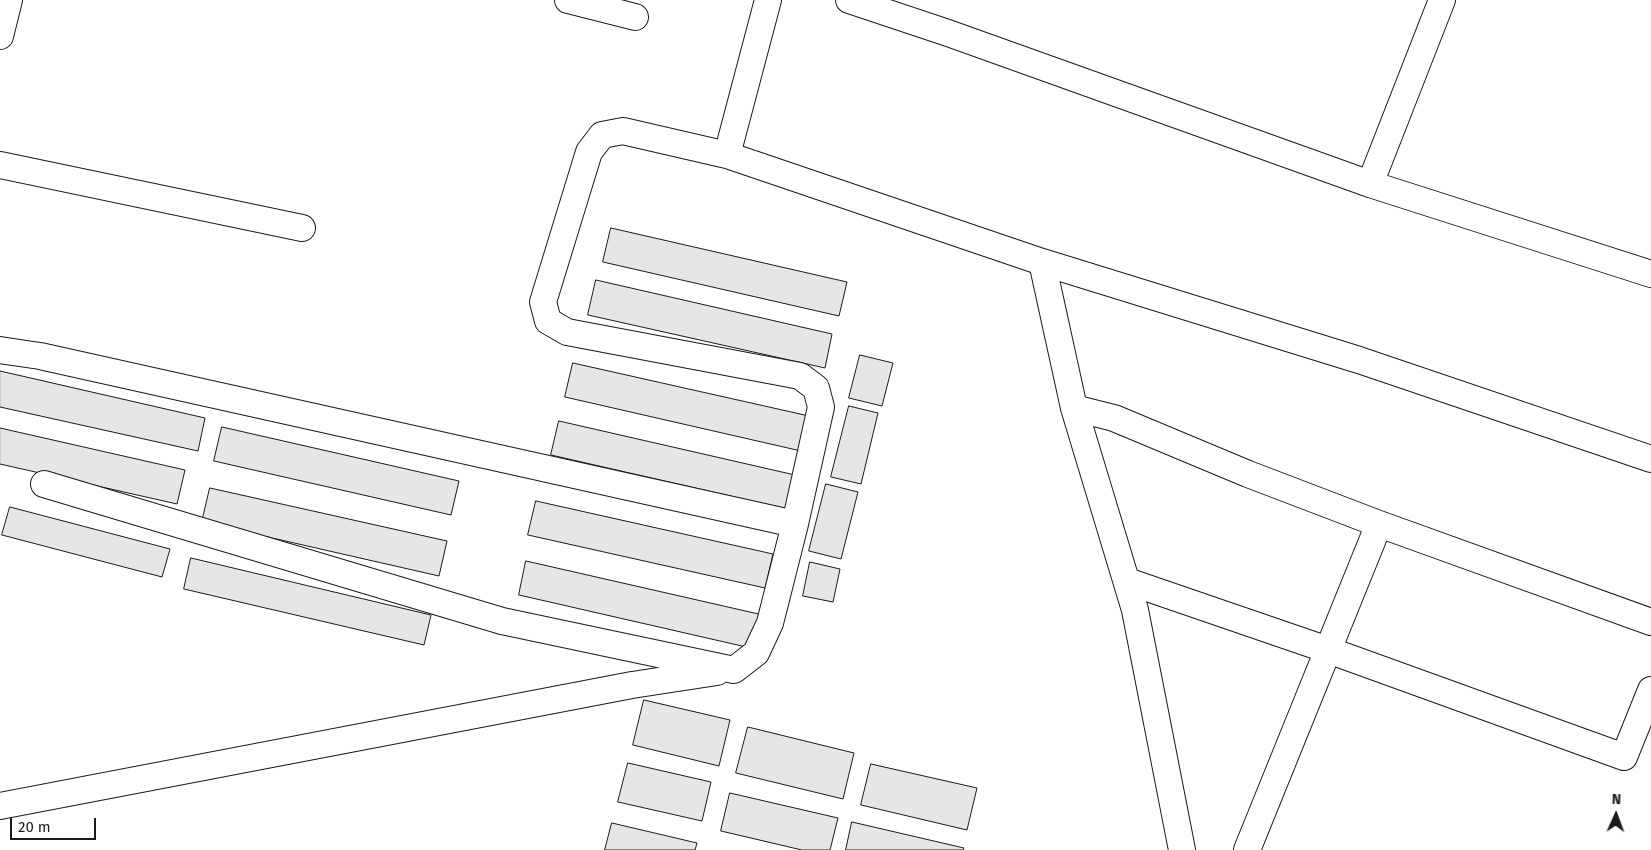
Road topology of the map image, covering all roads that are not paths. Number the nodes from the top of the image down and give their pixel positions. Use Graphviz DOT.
graph roads {
  1 [pos="9,0"];
  2 [pos="570,0"];
  3 [pos="768,0"];
  4 [pos="849,0"];
  5 [pos="1442,0"];
  6 [pos="635,16"];
  7 [pos="0,36"];
  8 [pos="727,154"];
  9 [pos="0,165"];
  10 [pos="1370,184"];
  11 [pos="302,228"];
  12 [pos="1042,262"];
  13 [pos="1651,274"];
  14 [pos="0,350"];
  15 [pos="1074,408"];
  16 [pos="1651,459"];
  17 [pos="44,484"];
  18 [pos="795,524"];
  19 [pos="1379,524"];
  20 [pos="1126,581"];
  21 [pos="1651,622"];
  22 [pos="1328,650"];
  23 [pos="734,670"];
  24 [pos="1651,690"];
  25 [pos="0,806"];
  26 [pos="1182,850"];
  27 [pos="1247,850"];
  1 -- 7 [label="street"];
  2 -- 6 [label="street"];
  3 -- 8 [label="street"];
  4 -- 10 [label="street"];
  5 -- 10 [label="street"];
  8 -- 12 [label="street"];
  8 -- 18 [label="street"];
  9 -- 11 [label="street"];
  10 -- 13 [label="street"];
  12 -- 15 [label="street"];
  12 -- 16 [label="street"];
  14 -- 18 [label="street"];
  15 -- 19 [label="street"];
  15 -- 20 [label="street"];
  17 -- 23 [label="street"];
  18 -- 23 [label="street"];
  19 -- 21 [label="street"];
  19 -- 22 [label="street"];
  20 -- 22 [label="street"];
  20 -- 26 [label="street"];
  22 -- 24 [label="street"];
  22 -- 27 [label="street"];
  23 -- 25 [label="street"];
}
